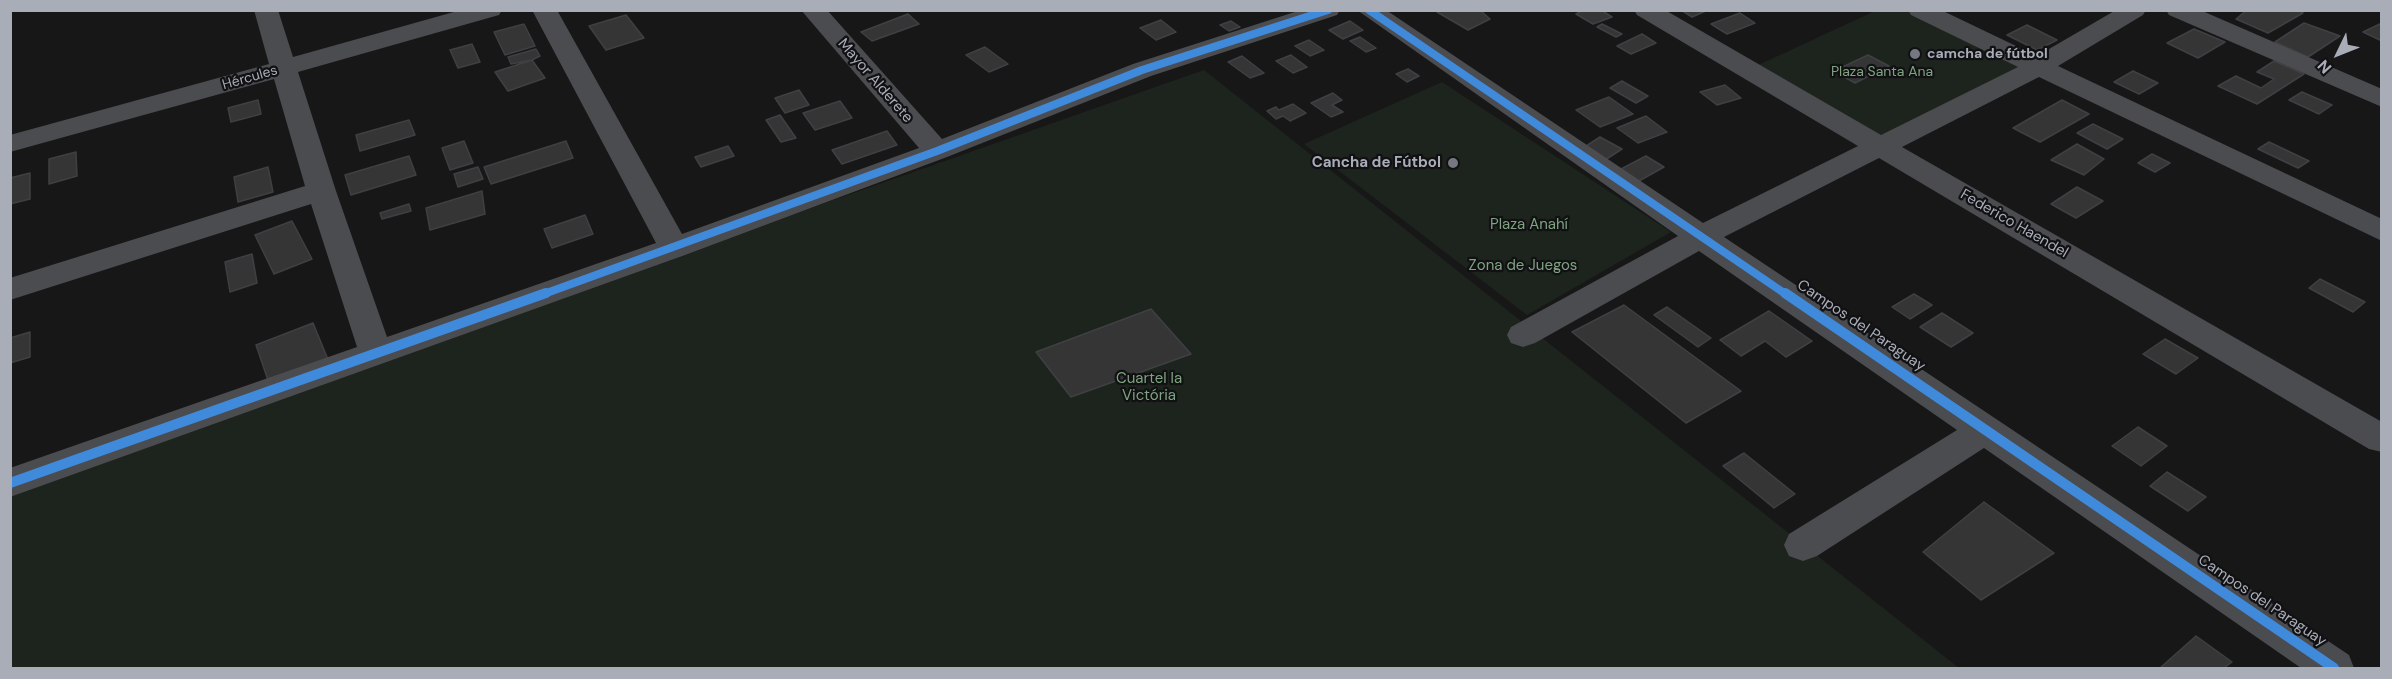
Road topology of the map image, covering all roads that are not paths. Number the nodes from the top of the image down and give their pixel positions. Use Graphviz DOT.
graph roads {
  1 [pos="266,10"];
  2 [pos="490,10"];
  3 [pos="544,10"];
  4 [pos="813,10"];
  5 [pos="1328,10"];
  6 [pos="1369,10"];
  7 [pos="1646,10"];
  8 [pos="1920,10"];
  9 [pos="2134,10"];
  10 [pos="2178,10"];
  11 [pos="284,68"];
  12 [pos="2036,68"];
  13 [pos="2382,99"];
  14 [pos="10,144"];
  15 [pos="1881,146"];
  16 [pos="937,151"];
  17 [pos="321,191"];
  18 [pos="2382,231"];
  19 [pos="1702,236"];
  20 [pos="674,248"];
  21 [pos="10,289"];
  22 [pos="1523,335"];
  23 [pos="376,353"];
  24 [pos="1986,429"];
  25 [pos="2382,439"];
  26 [pos="10,483"];
  27 [pos="1803,545"];
  28 [pos="2334,669"];
  1 -- 11 [label="street"];
  2 -- 11 [label="street, Hércules"];
  3 -- 20 [label="street"];
  4 -- 16 [label="street, Mayor Alderete"];
  5 -- 16 [label="street"];
  6 -- 19 [label="street, Campos del Paraguay"];
  7 -- 15 [label="street, Federico Haendel"];
  8 -- 12 [label="street"];
  9 -- 12 [label="street"];
  10 -- 13 [label="street"];
  11 -- 14 [label="street, Hércules"];
  11 -- 17 [label="street"];
  12 -- 15 [label="street"];
  12 -- 18 [label="street"];
  15 -- 19 [label="street"];
  15 -- 25 [label="street, Federico Haendel"];
  16 -- 20 [label="street"];
  17 -- 21 [label="street"];
  17 -- 23 [label="street"];
  19 -- 22 [label="street"];
  19 -- 24 [label="street, Campos del Paraguay"];
  20 -- 23 [label="street"];
  23 -- 26 [label="street"];
  24 -- 27 [label="street"];
  24 -- 28 [label="street, Campos del Paraguay"];
}
